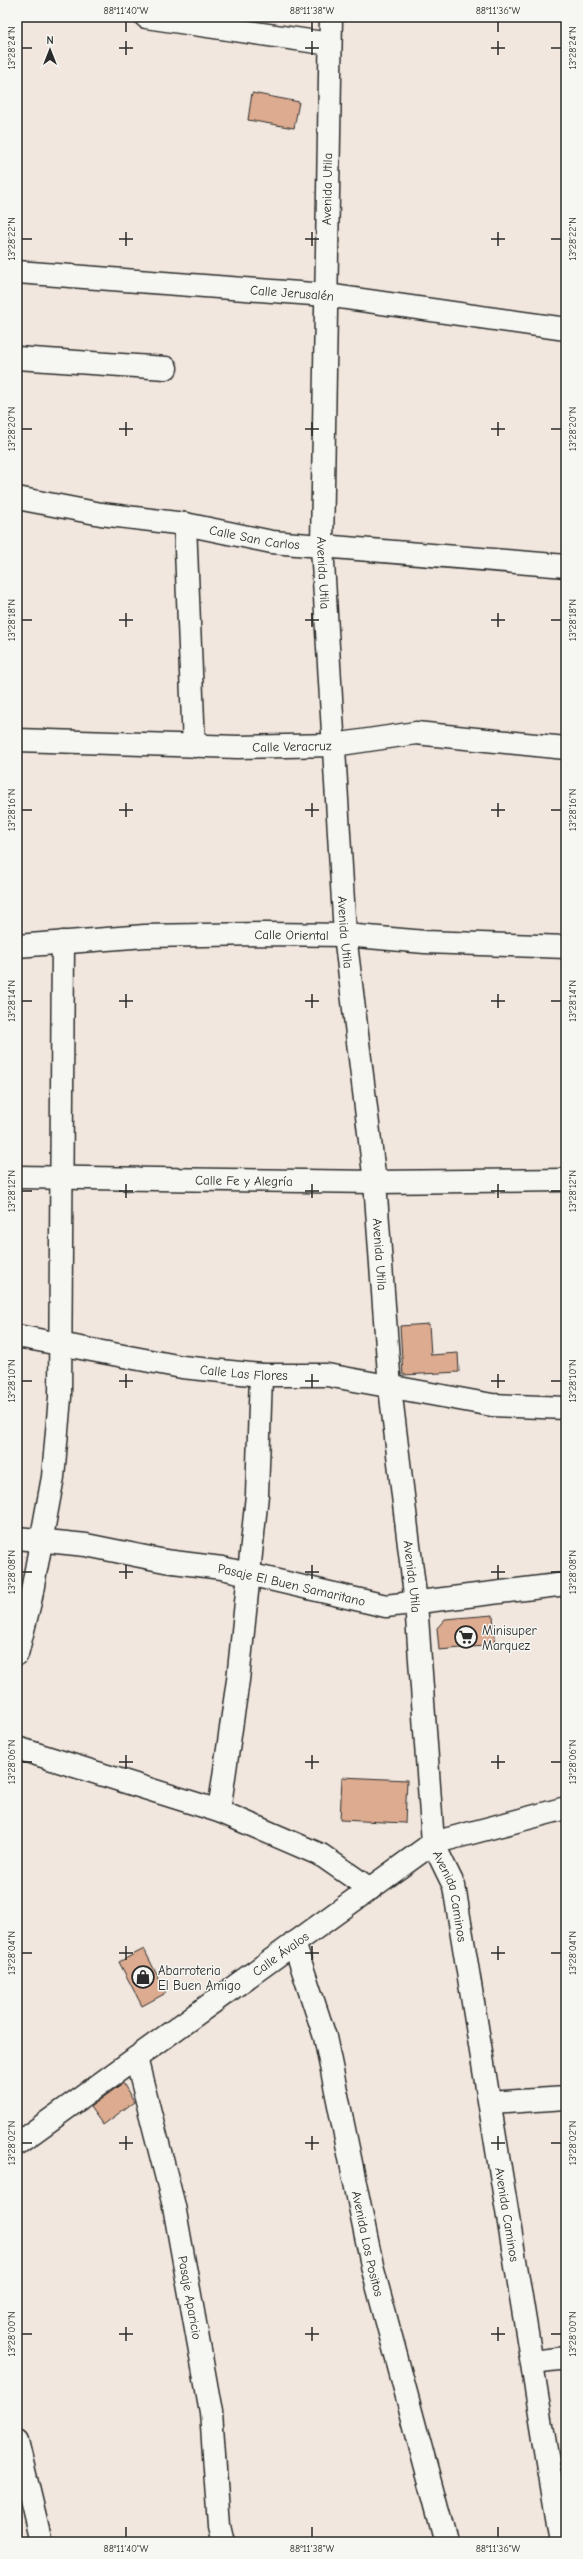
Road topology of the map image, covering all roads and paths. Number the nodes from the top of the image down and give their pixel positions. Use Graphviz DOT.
graph roads {
  1 [pos="146,17"];
  2 [pos="331,17"];
  3 [pos="330,44"];
  4 [pos="17,272"];
  5 [pos="326,295"];
  6 [pos="566,329"];
  7 [pos="17,358"];
  8 [pos="166,368"];
  9 [pos="17,498"];
  10 [pos="185,524"];
  11 [pos="322,546"];
  12 [pos="566,566"];
  13 [pos="17,740"];
  14 [pos="334,745"];
  15 [pos="194,746"];
  16 [pos="566,748"];
  17 [pos="345,935"];
  18 [pos="63,942"];
  19 [pos="17,946"];
  20 [pos="566,947"];
  21 [pos="63,1176"];
  22 [pos="17,1177"];
  23 [pos="566,1180"];
  24 [pos="375,1182"];
  25 [pos="17,1336"];
  26 [pos="61,1345"];
  27 [pos="261,1375"];
  28 [pos="390,1388"];
  29 [pos="566,1408"];
  30 [pos="17,1538"];
  31 [pos="40,1540"];
  32 [pos="248,1574"];
  33 [pos="566,1584"];
  34 [pos="416,1603"];
  35 [pos="17,1654"];
  36 [pos="17,1748"];
  37 [pos="566,1808"];
  38 [pos="219,1811"];
  39 [pos="433,1843"];
  40 [pos="370,1889"];
  41 [pos="294,1943"];
  42 [pos="136,2058"];
  43 [pos="566,2098"];
  44 [pos="490,2103"];
  45 [pos="17,2144"];
  46 [pos="566,2358"];
  47 [pos="533,2362"];
  48 [pos="17,2441"];
  49 [pos="41,2542"];
  50 [pos="224,2542"];
  51 [pos="446,2542"];
  52 [pos="561,2542"];
  1 -- 3 [label="street"];
  2 -- 3 [label="street, Avenida Utila"];
  3 -- 5 [label="street, Avenida Utila"];
  4 -- 5 [label="street, Calle Jerusalén"];
  5 -- 6 [label="street, Calle Jerusalén"];
  5 -- 11 [label="street, Avenida Utila"];
  7 -- 8 [label="street"];
  9 -- 10 [label="street, Calle San Carlos"];
  10 -- 11 [label="street, Calle San Carlos"];
  10 -- 15 [label="street"];
  11 -- 12 [label="street, Calle San Carlos"];
  11 -- 14 [label="street, Avenida Utila"];
  13 -- 15 [label="street, Calle Veracruz"];
  14 -- 15 [label="street, Calle Veracruz"];
  14 -- 16 [label="street, Calle Veracruz"];
  14 -- 17 [label="street, Avenida Utila"];
  17 -- 18 [label="street, Calle Oriental"];
  17 -- 20 [label="street, Calle Oriental"];
  17 -- 24 [label="street, Avenida Utila"];
  18 -- 19 [label="street, Calle Oriental"];
  18 -- 21 [label="street"];
  21 -- 22 [label="street, Calle Fe y Alegría"];
  21 -- 24 [label="street, Calle Fe y Alegría"];
  21 -- 26 [label="street"];
  23 -- 24 [label="street, Calle Fe y Alegría"];
  24 -- 28 [label="street, Avenida Utila"];
  25 -- 26 [label="street, Calle Las Flores"];
  26 -- 27 [label="street, Calle Las Flores"];
  26 -- 31 [label="street"];
  27 -- 28 [label="street, Calle Las Flores"];
  27 -- 32 [label="street"];
  28 -- 29 [label="street, Calle Las Flores"];
  28 -- 34 [label="street, Avenida Utila"];
  30 -- 31 [label="street, Pasaje El Buen Samaritano"];
  31 -- 32 [label="street, Pasaje El Buen Samaritano"];
  31 -- 35 [label="street"];
  32 -- 34 [label="street, Pasaje El Buen Samaritano"];
  32 -- 38 [label="street"];
  33 -- 34 [label="street, Pasaje El Buen Samaritano"];
  34 -- 39 [label="street, Avenida Utila"];
  36 -- 38 [label="street"];
  37 -- 39 [label="street, Calle Ávalos"];
  38 -- 40 [label="street"];
  39 -- 40 [label="street, Calle Ávalos"];
  39 -- 44 [label="street, Avenida Caminos"];
  40 -- 41 [label="street, Calle Ávalos"];
  41 -- 42 [label="street, Calle Ávalos"];
  41 -- 51 [label="street, Avenida Los Positos"];
  42 -- 45 [label="street, Calle Ávalos"];
  42 -- 50 [label="street, Pasaje Aparicio"];
  43 -- 44 [label="street"];
  44 -- 47 [label="street, Avenida Caminos"];
  46 -- 47 [label="street"];
  47 -- 52 [label="street, Avenida Caminos"];
  48 -- 49 [label="street"];
}
